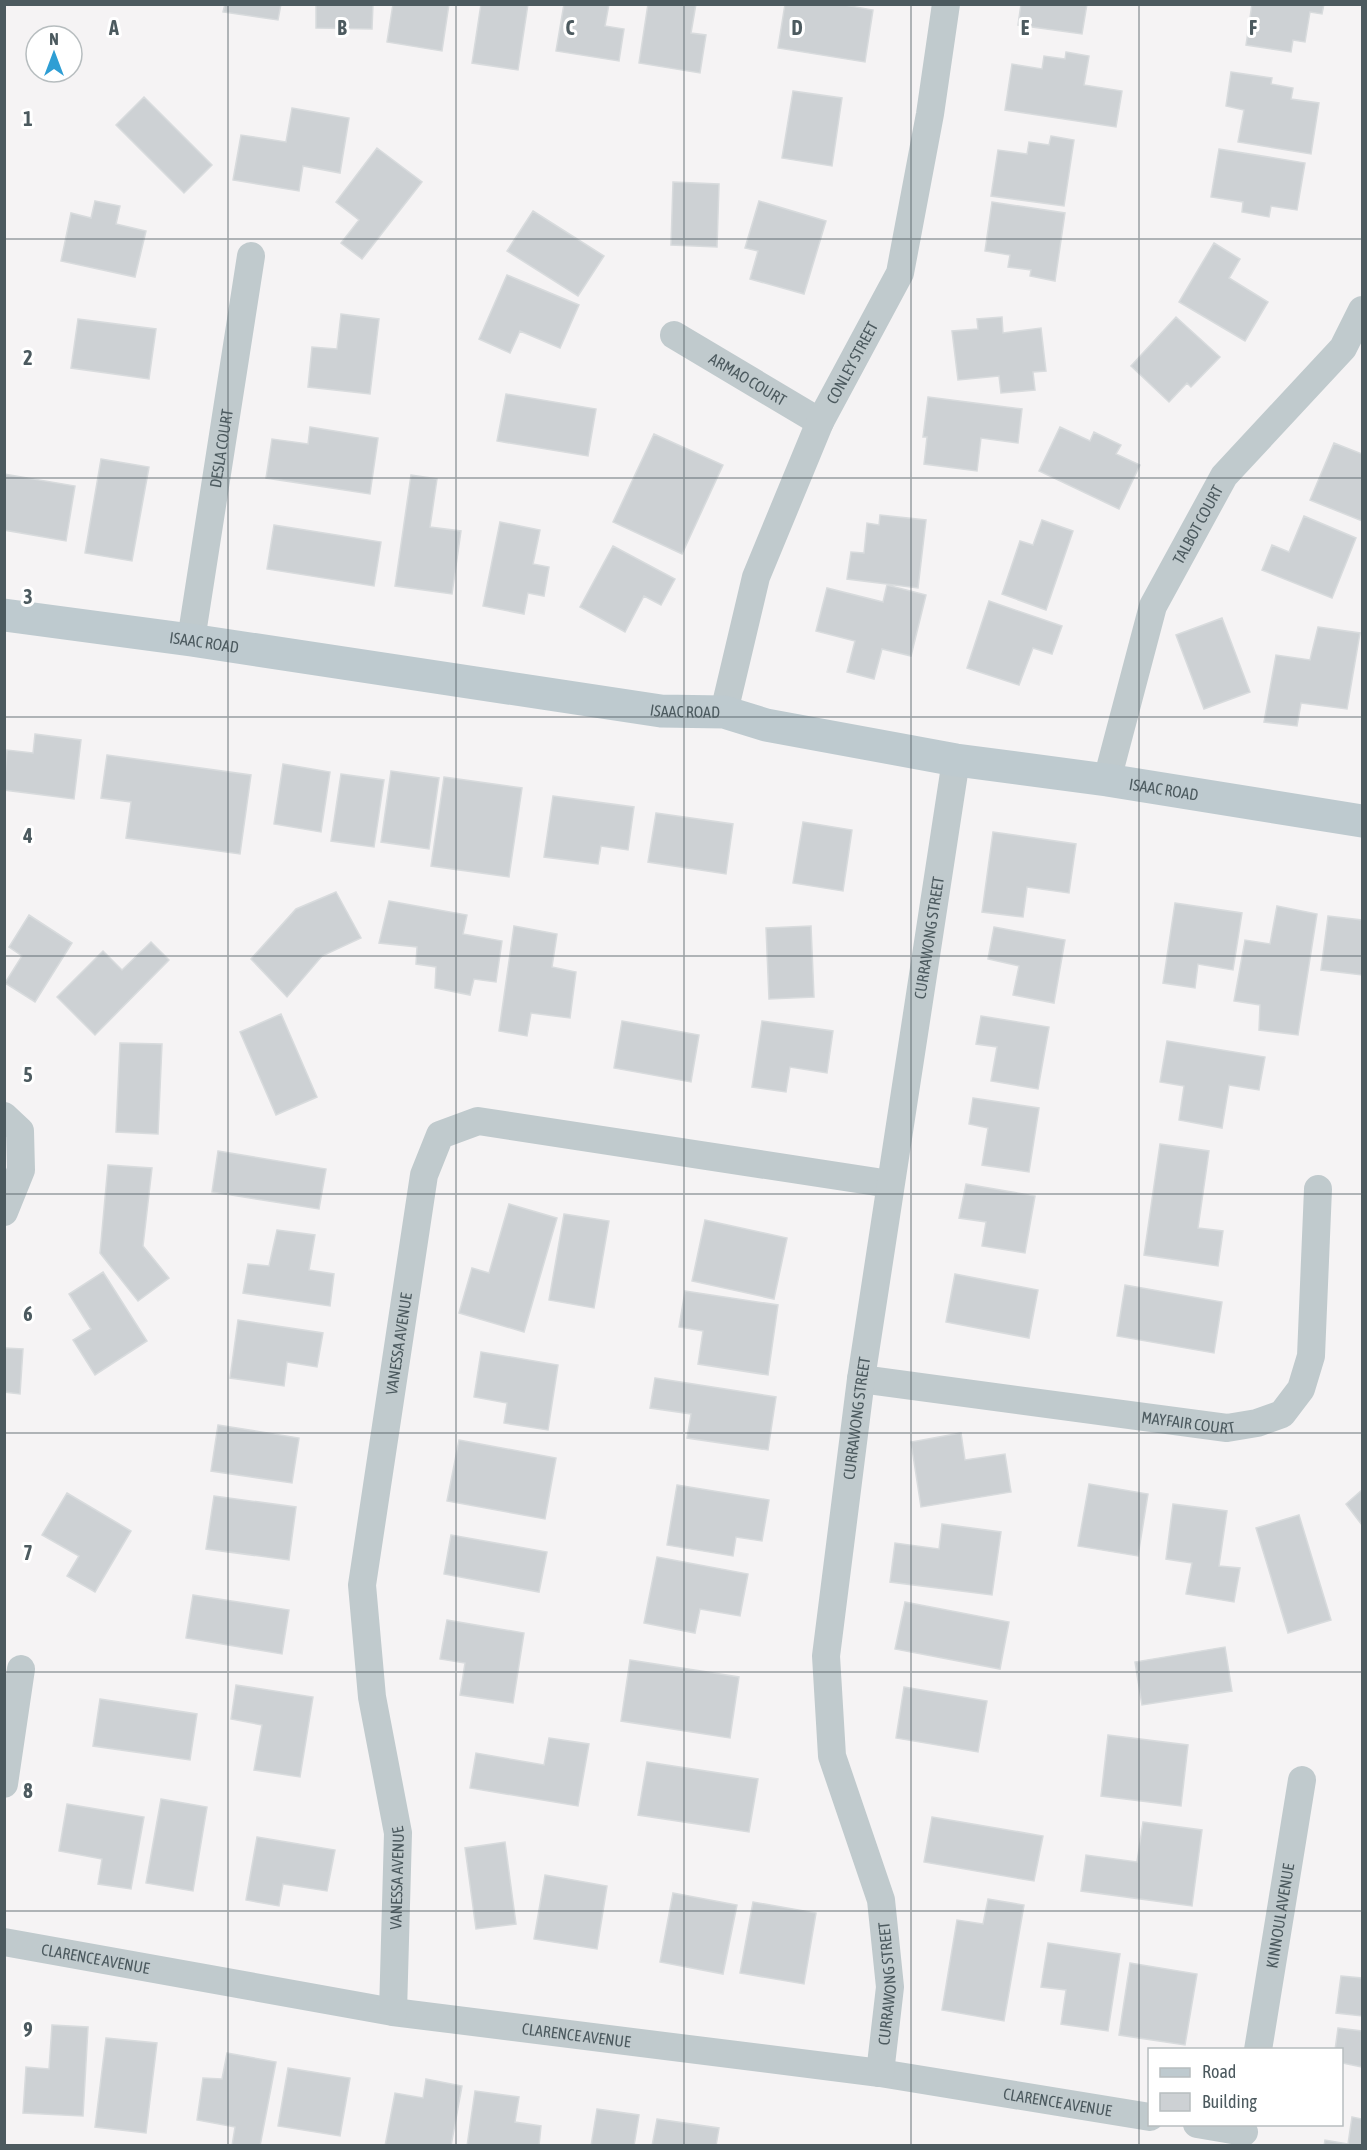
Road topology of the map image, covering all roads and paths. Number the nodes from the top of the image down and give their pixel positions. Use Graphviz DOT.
graph roads {
  1 [pos="946,4"];
  2 [pos="251,256"];
  3 [pos="1362,310"];
  4 [pos="674,334"];
  5 [pos="820,422"];
  6 [pos="4,615"];
  7 [pos="190,640"];
  8 [pos="724,712"];
  9 [pos="956,760"];
  10 [pos="1107,780"];
  11 [pos="1362,821"];
  12 [pos="4,1116"];
  13 [pos="890,1184"];
  14 [pos="1318,1189"];
  15 [pos="4,1212"];
  16 [pos="861,1379"];
  17 [pos="21,1669"];
  18 [pos="1302,1780"];
  19 [pos="4,1784"];
  20 [pos="4,1942"];
  21 [pos="393,2012"];
  22 [pos="1258,2048"];
  23 [pos="880,2073"];
  24 [pos="1148,2117"];
  25 [pos="1206,2126"];
  26 [pos="1244,2134"];
  1 -- 5 [label="street, CONLEY STREET"];
  2 -- 7 [label="street, DESLA COURT"];
  3 -- 10 [label="street, TALBOT COURT"];
  4 -- 5 [label="street, ARMAO COURT"];
  5 -- 8 [label="street, CONLEY STREET"];
  6 -- 7 [label="street, ISAAC ROAD"];
  7 -- 8 [label="street, ISAAC ROAD"];
  8 -- 9 [label="street, ISAAC ROAD"];
  9 -- 10 [label="street, ISAAC ROAD"];
  9 -- 13 [label="street, CURRAWONG STREET"];
  10 -- 11 [label="street, ISAAC ROAD"];
  12 -- 15 [label="street"];
  13 -- 16 [label="street, CURRAWONG STREET"];
  13 -- 21 [label="street, VANESSA AVENUE"];
  14 -- 16 [label="street, MAYFAIR COURT"];
  16 -- 23 [label="street, CURRAWONG STREET"];
  17 -- 19 [label="street"];
  18 -- 22 [label="street, KINNOUL AVENUE"];
  20 -- 21 [label="street, CLARENCE AVENUE"];
  21 -- 23 [label="street, CLARENCE AVENUE"];
  23 -- 24 [label="street, CLARENCE AVENUE"];
  25 -- 26 [label="street"];
}
